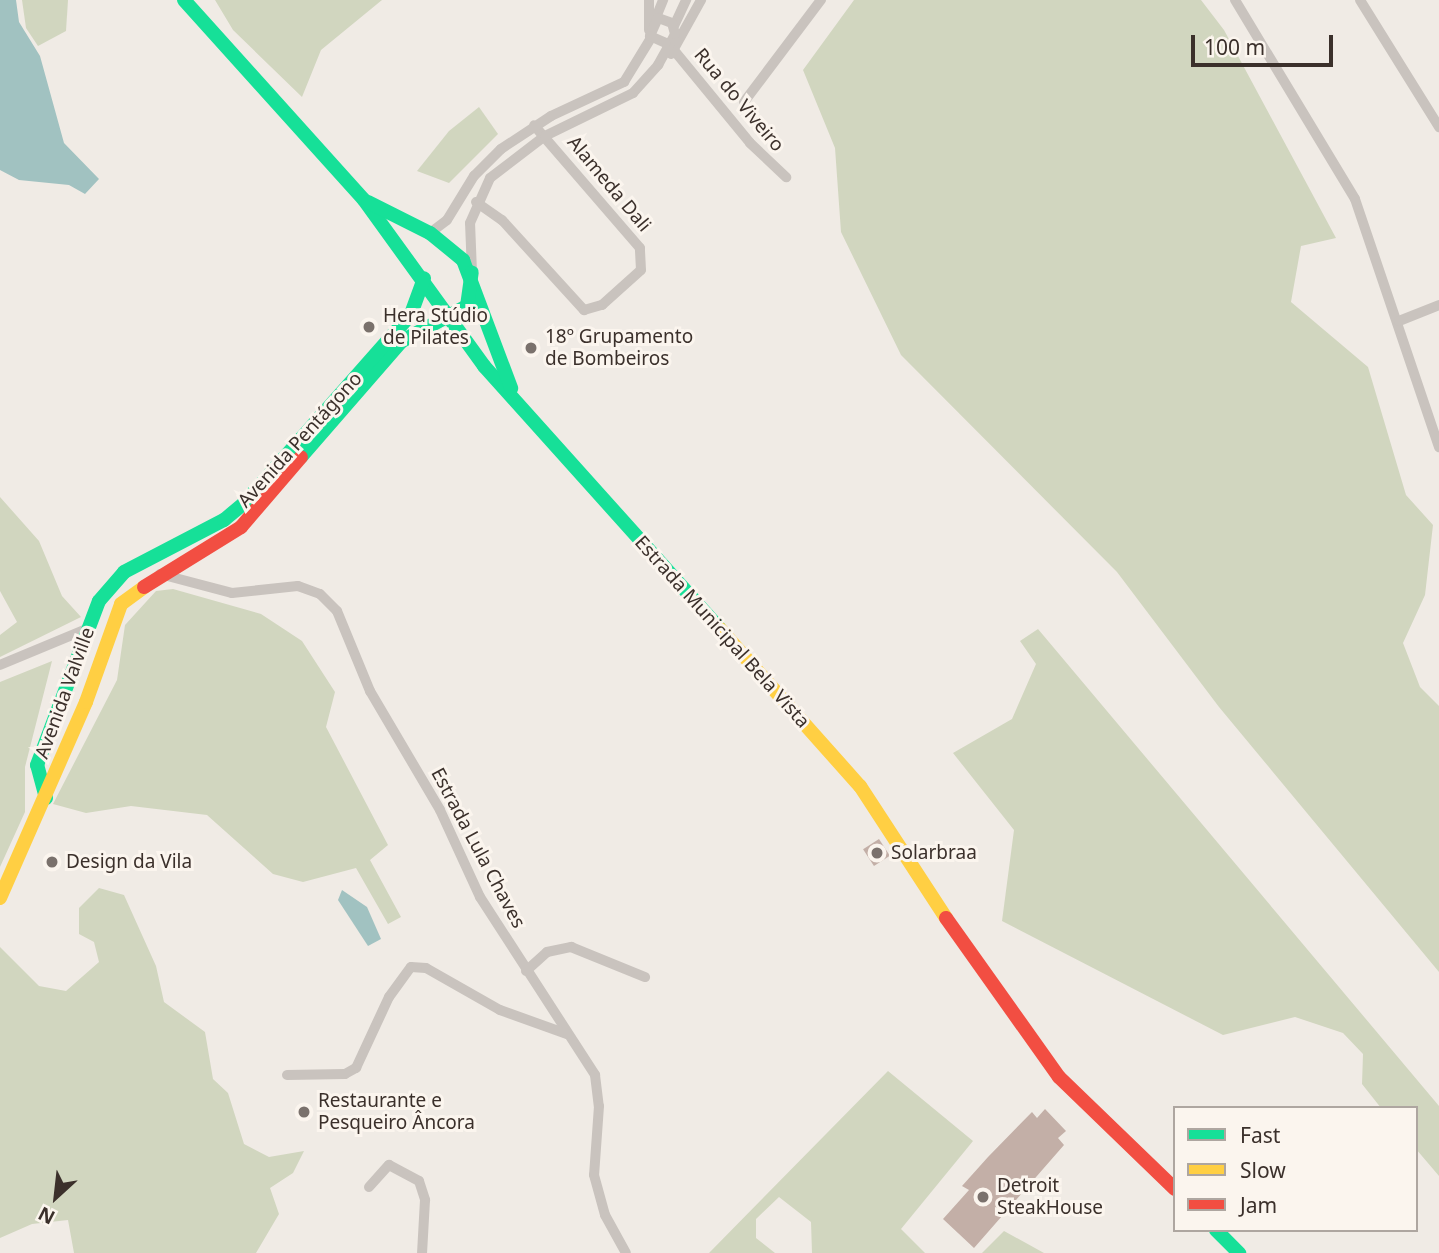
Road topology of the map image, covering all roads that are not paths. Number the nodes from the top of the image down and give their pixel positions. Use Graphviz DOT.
graph roads {
  1 [pos="184,0"];
  2 [pos="195,0"];
  3 [pos="649,0"];
  4 [pos="663,0"];
  5 [pos="686,0"];
  6 [pos="701,0"];
  7 [pos="1235,0"];
  8 [pos="1360,0"];
  9 [pos="817,2"];
  10 [pos="655,20"];
  11 [pos="674,26"];
  12 [pos="651,37"];
  13 [pos="669,46"];
  14 [pos="257,83"];
  15 [pos="744,102"];
  16 [pos="534,125"];
  17 [pos="1439,127"];
  18 [pos="545,136"];
  19 [pos="786,177"];
  20 [pos="364,200"];
  21 [pos="476,202"];
  22 [pos="430,233"];
  23 [pos="412,260"];
  24 [pos="472,272"];
  25 [pos="424,278"];
  26 [pos="1439,304"];
  27 [pos="449,318"];
  28 [pos="1399,321"];
  29 [pos="520,407"];
  30 [pos="1439,447"];
  31 [pos="183,558"];
  32 [pos="160,574"];
  33 [pos="183,579"];
  34 [pos="107,591"];
  35 [pos="97,606"];
  36 [pos="117,610"];
  37 [pos="89,628"];
  38 [pos="0,665"];
  39 [pos="55,723"];
  40 [pos="69,743"];
  41 [pos="46,798"];
  42 [pos="0,898"];
  43 [pos="526,971"];
  44 [pos="645,977"];
  45 [pos="567,1035"];
  46 [pos="287,1075"];
  47 [pos="369,1187"];
  48 [pos="1173,1187"];
  49 [pos="1218,1232"];
  50 [pos="422,1253"];
  51 [pos="626,1253"];
  52 [pos="1239,1253"];
  1 -- 14 [label="main road, Estrada Municipal Bela Vista"];
  2 -- 14 [label="main road, Estrada Municipal Bela Vista"];
  3 -- 12 [label="street"];
  4 -- 10 [label="street"];
  5 -- 11 [label="street"];
  6 -- 13 [label="street"];
  7 -- 28 [label="street"];
  8 -- 17 [label="street"];
  9 -- 15 [label="street"];
  10 -- 11 [label="street"];
  10 -- 12 [label="street"];
  11 -- 13 [label="street"];
  12 -- 13 [label="street"];
  12 -- 16 [label="street"];
  13 -- 18 [label="street"];
  13 -- 19 [label="street, Rua do Viveiro"];
  14 -- 20 [label="main road, Estrada Municipal Bela Vista"];
  16 -- 18 [label="street, Alameda Dali"];
  16 -- 22 [label="street"];
  18 -- 21 [label="street"];
  18 -- 21 [label="street, Alameda Dali"];
  20 -- 22 [label="main road"];
  20 -- 23 [label="main road, Estrada Municipal Bela Vista"];
  21 -- 24 [label="street"];
  22 -- 23 [label="main road"];
  22 -- 24 [label="main road"];
  23 -- 25 [label="main road, Estrada Municipal Bela Vista"];
  24 -- 27 [label="main road"];
  24 -- 29 [label="main road"];
  25 -- 27 [label="main road, Estrada Municipal Bela Vista"];
  25 -- 34 [label="main road, Avenida Pentágono"];
  26 -- 28 [label="street"];
  27 -- 29 [label="main road, Estrada Municipal Bela Vista"];
  27 -- 31 [label="main road, Avenida Pentágono"];
  28 -- 30 [label="street"];
  29 -- 48 [label="main road, Estrada Municipal Bela Vista"];
  31 -- 32 [label="main road, Avenida Pentágono"];
  31 -- 33 [label="street"];
  32 -- 33 [label="street, Estrada Lula Chaves"];
  32 -- 36 [label="main road, Avenida Pentágono"];
  33 -- 43 [label="street, Estrada Lula Chaves"];
  34 -- 35 [label="main road, Avenida Valville"];
  34 -- 36 [label="main road"];
  35 -- 36 [label="main road"];
  35 -- 37 [label="main road, Avenida Valville"];
  36 -- 40 [label="main road, Avenida Valville"];
  37 -- 38 [label="street"];
  37 -- 39 [label="main road, Avenida Valville"];
  39 -- 40 [label="main road"];
  39 -- 41 [label="main road, Avenida Valville"];
  40 -- 41 [label="main road, Avenida Valville"];
  41 -- 42 [label="main road, Avenida Valville"];
  43 -- 44 [label="street"];
  43 -- 45 [label="street, Estrada Lula Chaves"];
  45 -- 46 [label="street"];
  45 -- 51 [label="street, Estrada Lula Chaves"];
  47 -- 50 [label="street"];
  49 -- 52 [label="main road"];
}
